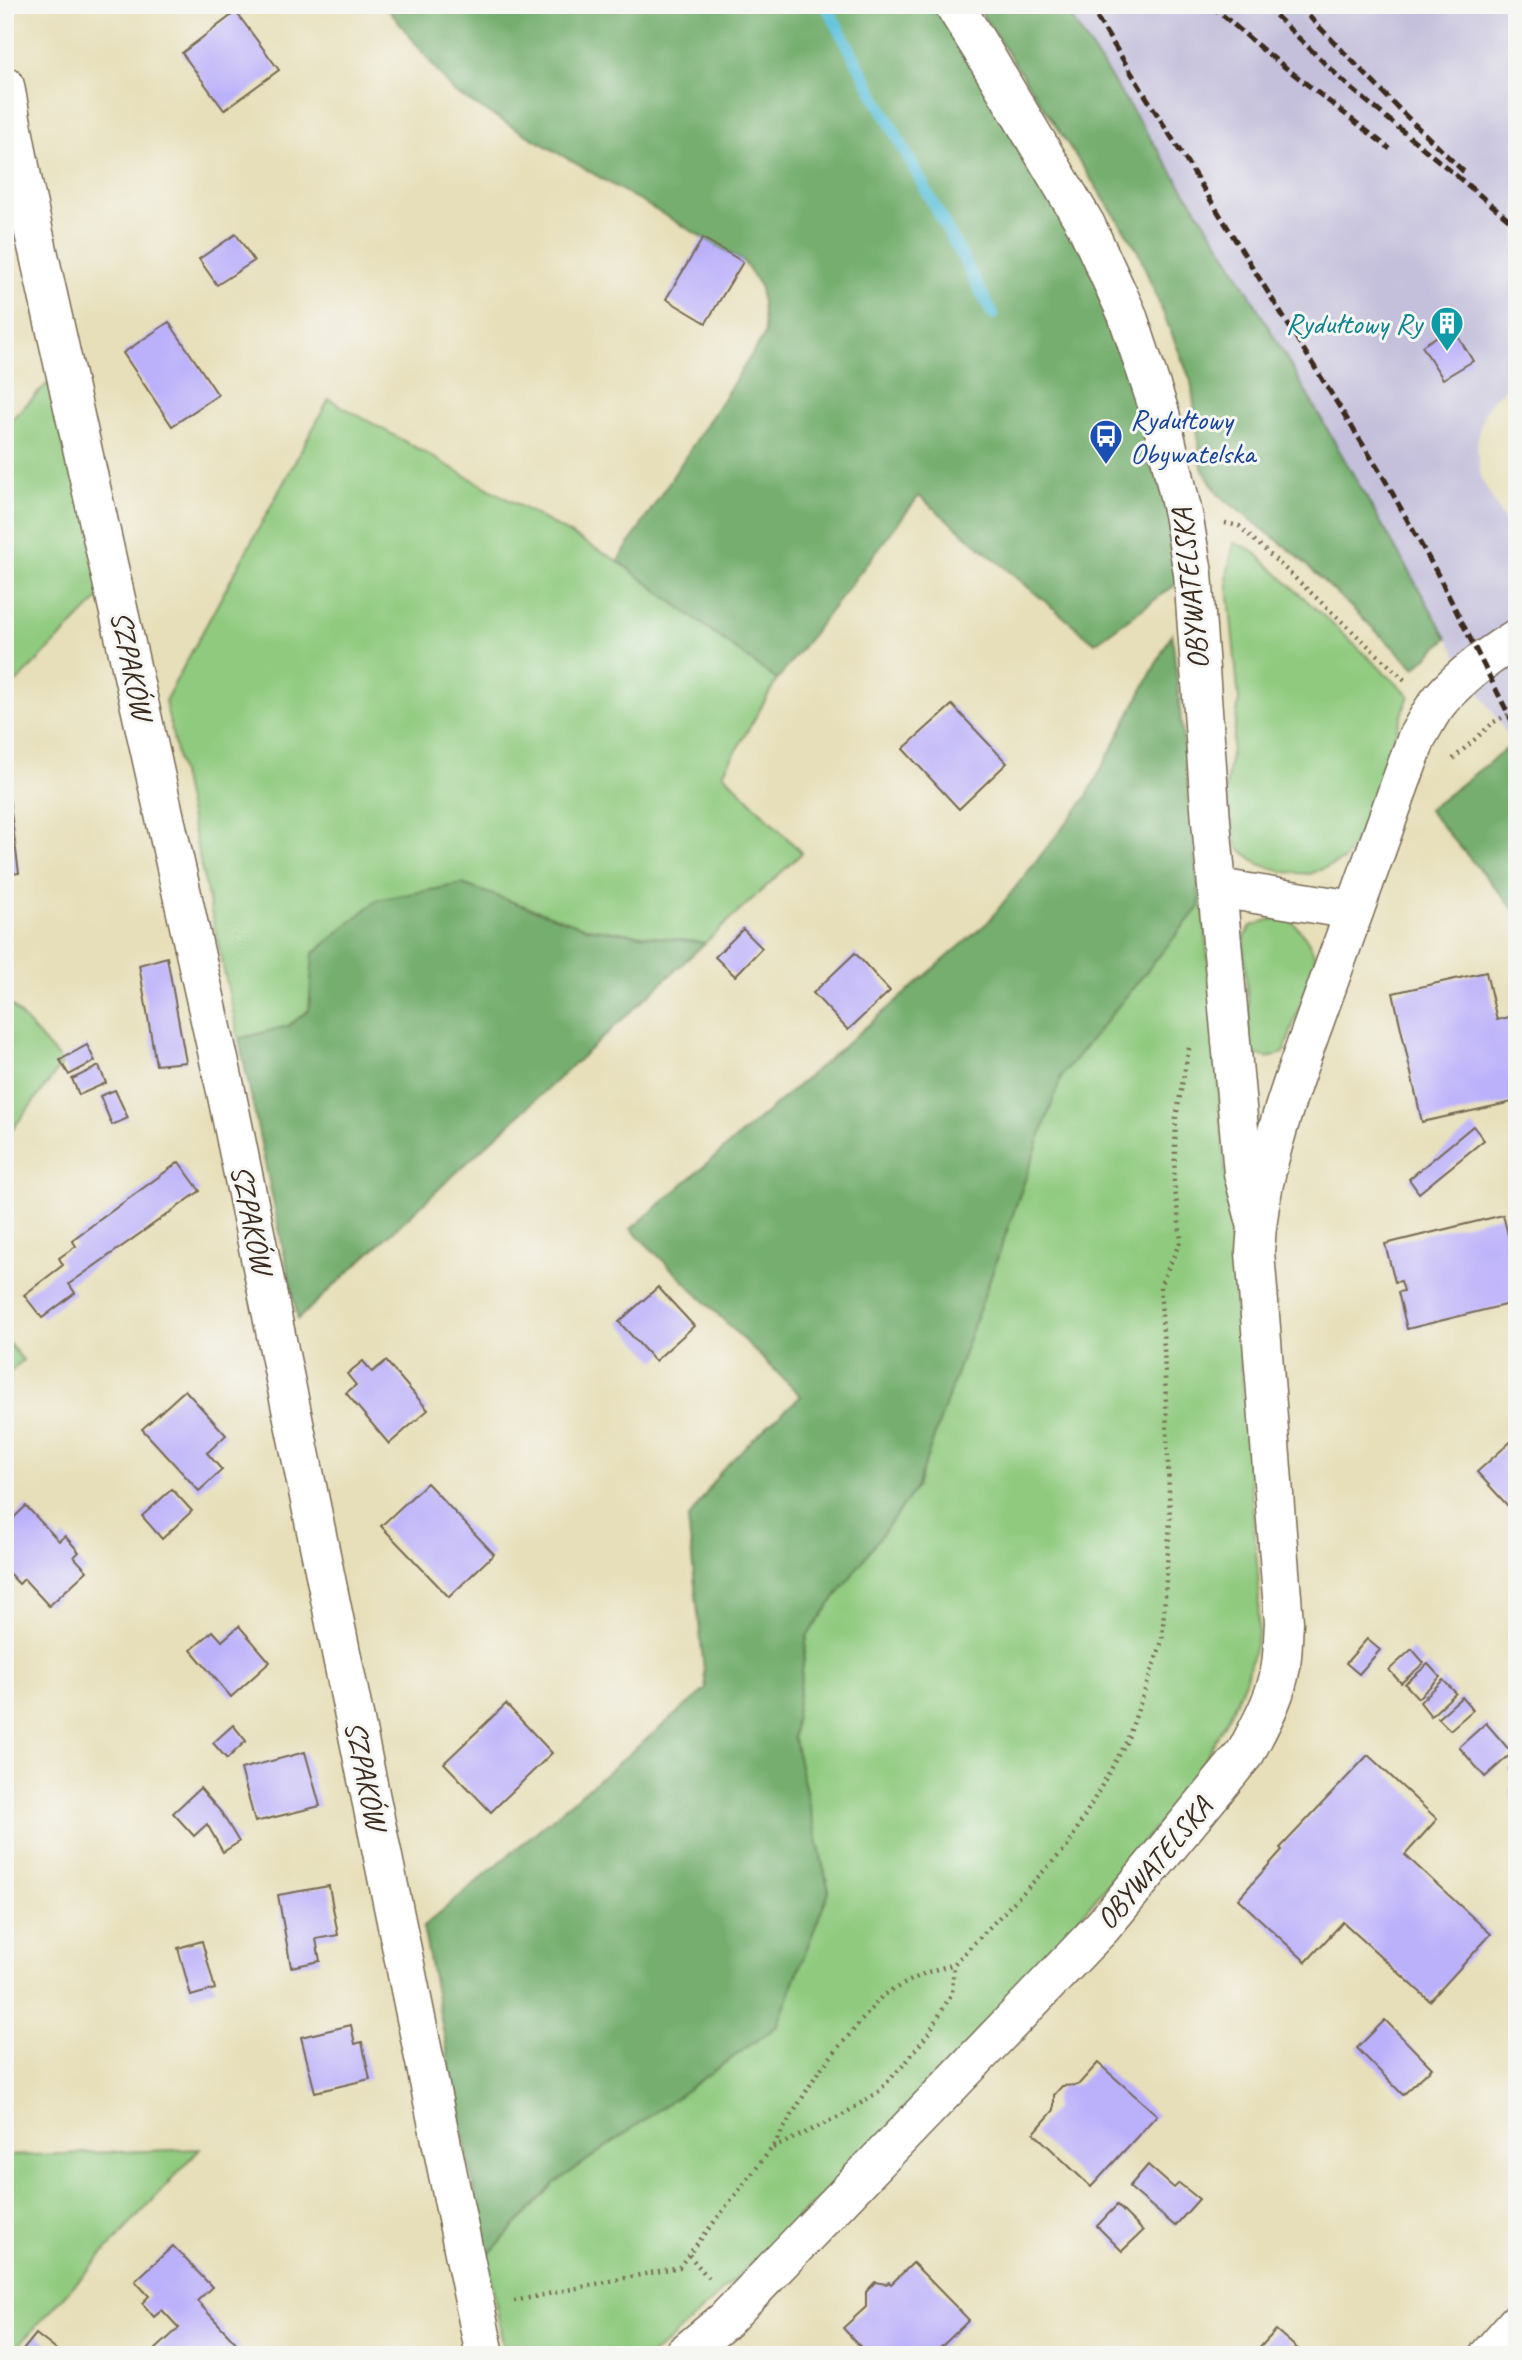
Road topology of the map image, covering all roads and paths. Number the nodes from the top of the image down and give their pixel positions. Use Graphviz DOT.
graph roads {
  1 [pos="954,5"];
  2 [pos="5,86"];
  3 [pos="1183,514"];
  4 [pos="1517,638"];
  5 [pos="1435,707"];
  6 [pos="1517,710"];
  7 [pos="1444,767"];
  8 [pos="1218,888"];
  9 [pos="1353,910"];
  10 [pos="1190,1043"];
  11 [pos="1256,1223"];
  12 [pos="954,1964"];
  13 [pos="772,2148"];
  14 [pos="475,2309"];
  15 [pos="1517,2323"];
  16 [pos="485,2355"];
  17 [pos="683,2355"];
  18 [pos="1489,2355"];
  1 -- 3 [label="street, OBYWATELSKA"];
  2 -- 14 [label="street, SZPAKÓW"];
  3 -- 5 [label="path"];
  3 -- 8 [label="street, OBYWATELSKA"];
  4 -- 5 [label="street, OBYWATELSKA"];
  5 -- 9 [label="street, OBYWATELSKA"];
  6 -- 7 [label="path, bridge"];
  8 -- 9 [label="street"];
  8 -- 11 [label="street, OBYWATELSKA"];
  9 -- 11 [label="street, OBYWATELSKA"];
  10 -- 12 [label="path"];
  11 -- 17 [label="street, OBYWATELSKA"];
  12 -- 13 [label="path"];
  12 -- 13 [label="path"];
  13 -- 14 [label="path"];
  14 -- 16 [label="street, SZPAKÓW"];
  15 -- 18 [label="street"];
}
